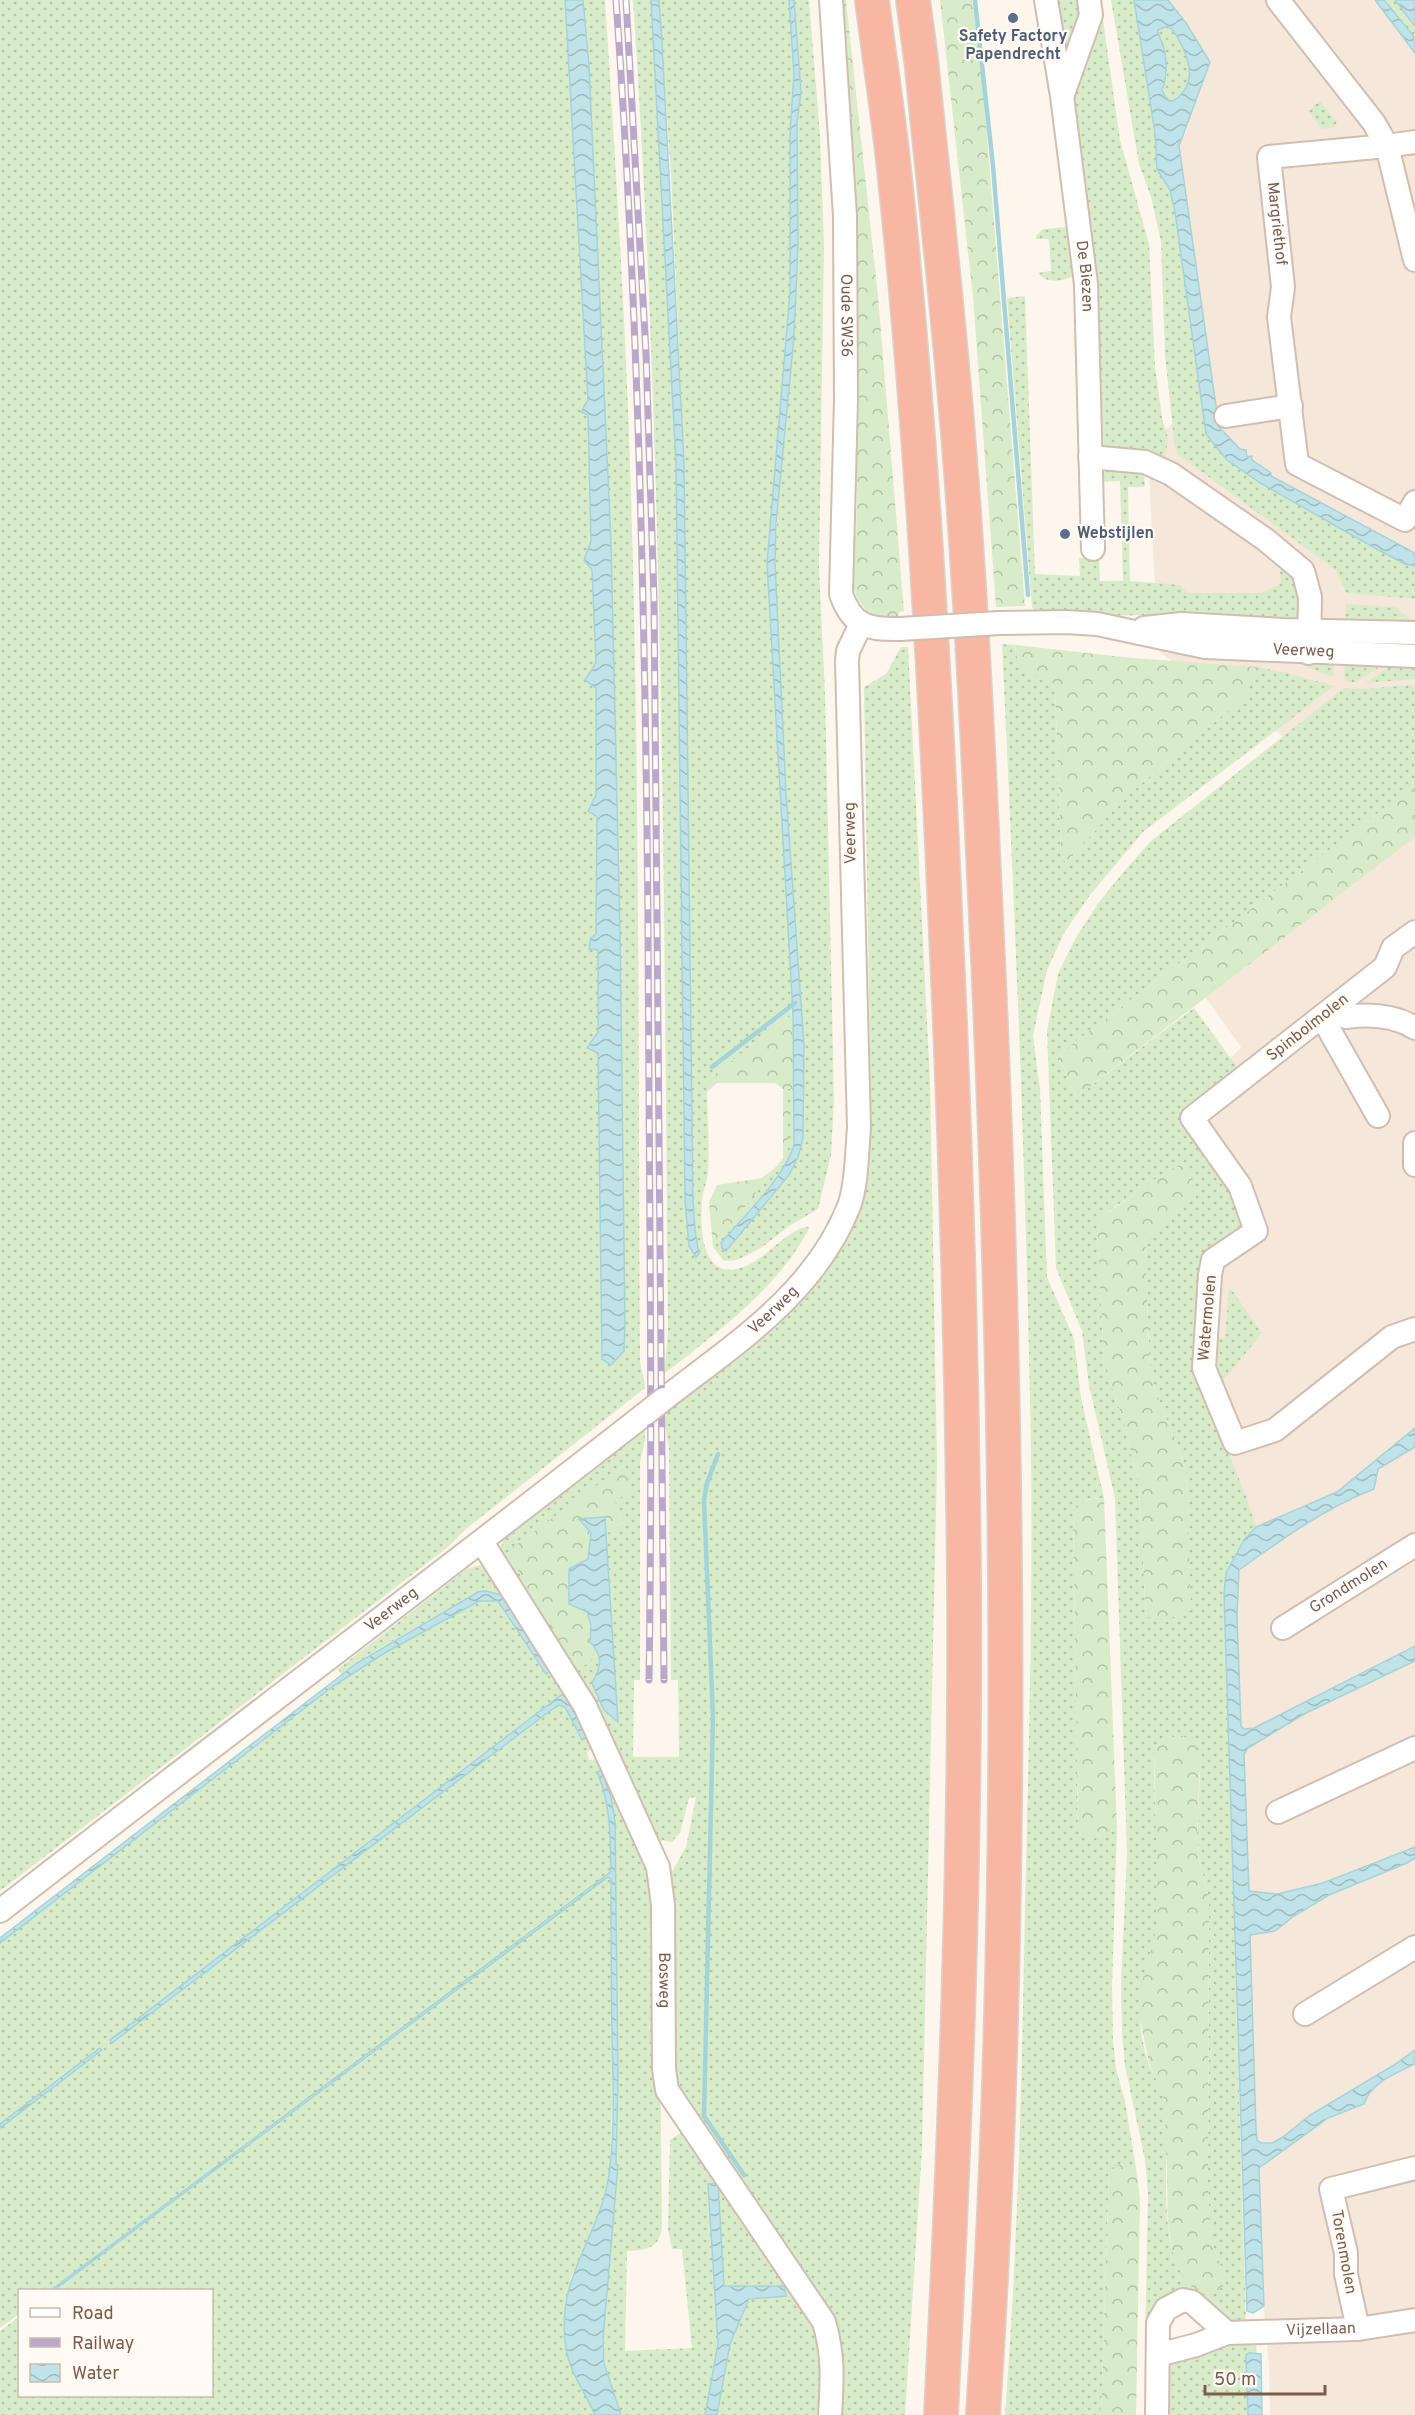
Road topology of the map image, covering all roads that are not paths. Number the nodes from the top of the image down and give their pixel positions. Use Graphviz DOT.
graph roads {
  1 [pos="831,0"];
  2 [pos="872,0"];
  3 [pos="913,0"];
  4 [pos="1046,0"];
  5 [pos="1089,0"];
  6 [pos="1278,0"];
  7 [pos="1062,96"];
  8 [pos="1415,142"];
  9 [pos="1387,146"];
  10 [pos="1415,260"];
  11 [pos="1290,406"];
  12 [pos="1226,416"];
  13 [pos="1090,457"];
  14 [pos="1415,502"];
  15 [pos="1093,549"];
  16 [pos="861,624"];
  17 [pos="1122,630"];
  18 [pos="1310,630"];
  19 [pos="1415,633"];
  20 [pos="1308,653"];
  21 [pos="1415,656"];
  22 [pos="1415,932"];
  23 [pos="1330,1011"];
  24 [pos="1415,1028"];
  25 [pos="1378,1116"];
  26 [pos="1192,1118"];
  27 [pos="1415,1143"];
  28 [pos="1415,1165"];
  29 [pos="1415,1329"];
  30 [pos="482,1542"];
  31 [pos="1415,1545"];
  32 [pos="1283,1628"];
  33 [pos="1415,1748"];
  34 [pos="1278,1812"];
  35 [pos="0,1911"];
  36 [pos="1415,1947"];
  37 [pos="1305,2014"];
  38 [pos="1415,2168"];
  39 [pos="1415,2320"];
  40 [pos="1358,2329"];
  41 [pos="1227,2333"];
  42 [pos="1158,2355"];
  43 [pos="830,2415"];
  44 [pos="941,2415"];
  45 [pos="983,2415"];
  46 [pos="1156,2415"];
  1 -- 16 [label="street, Oude SW36"];
  2 -- 44 [label="highway"];
  3 -- 45 [label="highway"];
  4 -- 7 [label="street, De Biezen"];
  5 -- 7 [label="street, De Biezen"];
  6 -- 9 [label="street"];
  7 -- 13 [label="street, De Biezen"];
  8 -- 9 [label="street, Margriethof"];
  9 -- 10 [label="street"];
  9 -- 11 [label="street, Margriethof"];
  11 -- 12 [label="street"];
  11 -- 14 [label="street, Margriethof"];
  13 -- 15 [label="street, De Biezen"];
  13 -- 18 [label="street"];
  16 -- 17 [label="street, Veerweg, bridge"];
  16 -- 30 [label="street, Veerweg, bridge"];
  17 -- 18 [label="street, Veerweg"];
  17 -- 20 [label="street, Veerweg"];
  18 -- 19 [label="street, Veerweg"];
  18 -- 20 [label="street"];
  20 -- 21 [label="street, Veerweg"];
  22 -- 23 [label="street, Spinbolmolen"];
  23 -- 24 [label="street"];
  23 -- 25 [label="street"];
  23 -- 26 [label="street, Spinbolmolen"];
  26 -- 29 [label="street, Watermolen"];
  27 -- 28 [label="street"];
  30 -- 35 [label="street, Veerweg"];
  30 -- 43 [label="street, Bosweg"];
  31 -- 32 [label="street, Grondmolen"];
  33 -- 34 [label="street"];
  36 -- 37 [label="street"];
  38 -- 40 [label="street, Torenmolen"];
  39 -- 40 [label="street, Vijzellaan"];
  40 -- 41 [label="street, Vijzellaan"];
  41 -- 42 [label="street, Vijzellaan"];
  41 -- 42 [label="street"];
  42 -- 46 [label="street"];
}
